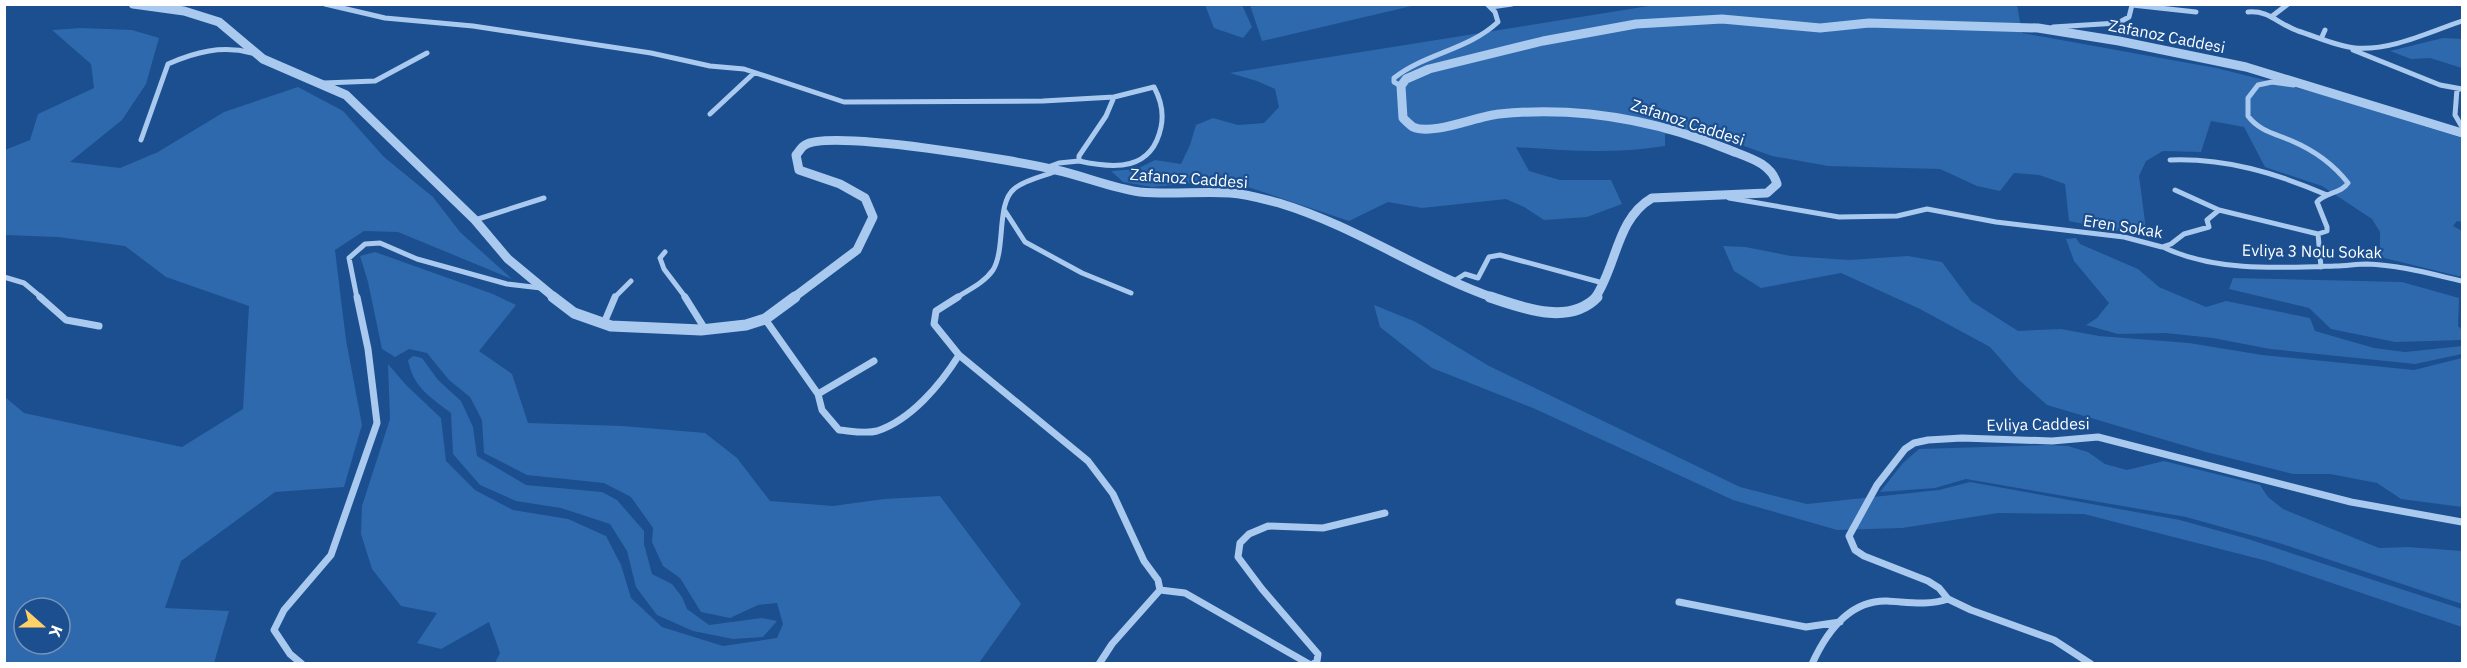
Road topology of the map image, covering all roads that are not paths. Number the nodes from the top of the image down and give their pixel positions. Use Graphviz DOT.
graph roads {
  1 [pos="133,4"];
  2 [pos="325,4"];
  3 [pos="1512,4"];
  4 [pos="2132,4"];
  5 [pos="2252,4"];
  6 [pos="2288,4"];
  7 [pos="1489,6"];
  8 [pos="2182,7"];
  9 [pos="2261,11"];
  10 [pos="2196,12"];
  11 [pos="2248,12"];
  12 [pos="2271,18"];
  13 [pos="2463,21"];
  14 [pos="2038,28"];
  15 [pos="2325,30"];
  16 [pos="2321,39"];
  17 [pos="2346,47"];
  18 [pos="428,53"];
  19 [pos="259,55"];
  20 [pos="754,73"];
  21 [pos="318,83"];
  22 [pos="1401,86"];
  23 [pos="2312,87"];
  24 [pos="2460,89"];
  25 [pos="1114,97"];
  26 [pos="710,114"];
  27 [pos="2463,127"];
  28 [pos="2463,133"];
  29 [pos="141,140"];
  30 [pos="2170,160"];
  31 [pos="1079,161"];
  32 [pos="1047,167"];
  33 [pos="1060,170"];
  34 [pos="2175,190"];
  35 [pos="2327,195"];
  36 [pos="1723,196"];
  37 [pos="544,198"];
  38 [pos="2219,210"];
  39 [pos="1005,211"];
  40 [pos="476,220"];
  41 [pos="2318,234"];
  42 [pos="2162,247"];
  43 [pos="665,252"];
  44 [pos="2321,267"];
  45 [pos="4,277"];
  46 [pos="631,281"];
  47 [pos="1454,281"];
  48 [pos="2463,282"];
  49 [pos="1604,283"];
  50 [pos="540,288"];
  51 [pos="1131,293"];
  52 [pos="765,319"];
  53 [pos="604,324"];
  54 [pos="99,326"];
  55 [pos="705,330"];
  56 [pos="959,355"];
  57 [pos="874,361"];
  58 [pos="818,394"];
  59 [pos="1385,513"];
  60 [pos="2463,522"];
  61 [pos="1160,590"];
  62 [pos="1948,599"];
  63 [pos="1679,602"];
  64 [pos="1841,622"];
  65 [pos="302,663"];
  66 [pos="1099,663"];
  67 [pos="1311,663"];
  68 [pos="1812,663"];
  69 [pos="2091,663"];
  1 -- 19 [label="street"];
  2 -- 20 [label="street"];
  3 -- 7 [label="street"];
  4 -- 8 [label="street"];
  4 -- 14 [label="street"];
  5 -- 9 [label="street"];
  6 -- 12 [label="street"];
  7 -- 22 [label="street"];
  8 -- 10 [label="street"];
  9 -- 11 [label="street"];
  9 -- 12 [label="street"];
  12 -- 16 [label="street"];
  13 -- 17 [label="street"];
  14 -- 22 [label="street, Zafanoz Caddesi"];
  14 -- 23 [label="street, Zafanoz Caddesi"];
  15 -- 16 [label="street"];
  16 -- 17 [label="street"];
  17 -- 24 [label="street"];
  18 -- 21 [label="street"];
  19 -- 21 [label="street"];
  19 -- 29 [label="street"];
  20 -- 25 [label="street"];
  20 -- 26 [label="street"];
  21 -- 40 [label="street"];
  22 -- 36 [label="street, Zafanoz Caddesi"];
  23 -- 28 [label="street, Zafanoz Caddesi"];
  23 -- 35 [label="street"];
  24 -- 27 [label="street"];
  25 -- 31 [label="street"];
  25 -- 31 [label="street"];
  30 -- 35 [label="street"];
  31 -- 32 [label="street"];
  32 -- 33 [label="street, Zafanoz Caddesi"];
  32 -- 52 [label="street, Zafanoz Caddesi"];
  33 -- 39 [label="street"];
  33 -- 47 [label="street, Zafanoz Caddesi"];
  34 -- 38 [label="street"];
  35 -- 41 [label="street"];
  36 -- 42 [label="street, Eren Sokak"];
  36 -- 49 [label="street, Zafanoz Caddesi"];
  37 -- 40 [label="street"];
  38 -- 41 [label="street"];
  38 -- 42 [label="street, Eren Sokak"];
  39 -- 51 [label="street"];
  39 -- 56 [label="street"];
  40 -- 50 [label="street"];
  41 -- 44 [label="street"];
  42 -- 44 [label="street, Evliya 3 Nolu Sokak"];
  43 -- 55 [label="street"];
  44 -- 48 [label="street, Evliya 3 Nolu Sokak"];
  45 -- 54 [label="street"];
  46 -- 53 [label="street"];
  47 -- 49 [label="street, Zafanoz Caddesi"];
  47 -- 49 [label="street"];
  50 -- 53 [label="street"];
  50 -- 65 [label="street"];
  52 -- 55 [label="street"];
  52 -- 58 [label="street"];
  53 -- 55 [label="street"];
  56 -- 58 [label="street"];
  56 -- 61 [label="street"];
  57 -- 58 [label="street"];
  59 -- 67 [label="street"];
  60 -- 62 [label="street, Evliya Caddesi"];
  61 -- 66 [label="street"];
  61 -- 67 [label="street"];
  62 -- 64 [label="street"];
  62 -- 69 [label="street"];
  63 -- 64 [label="street"];
  64 -- 68 [label="street"];
}
